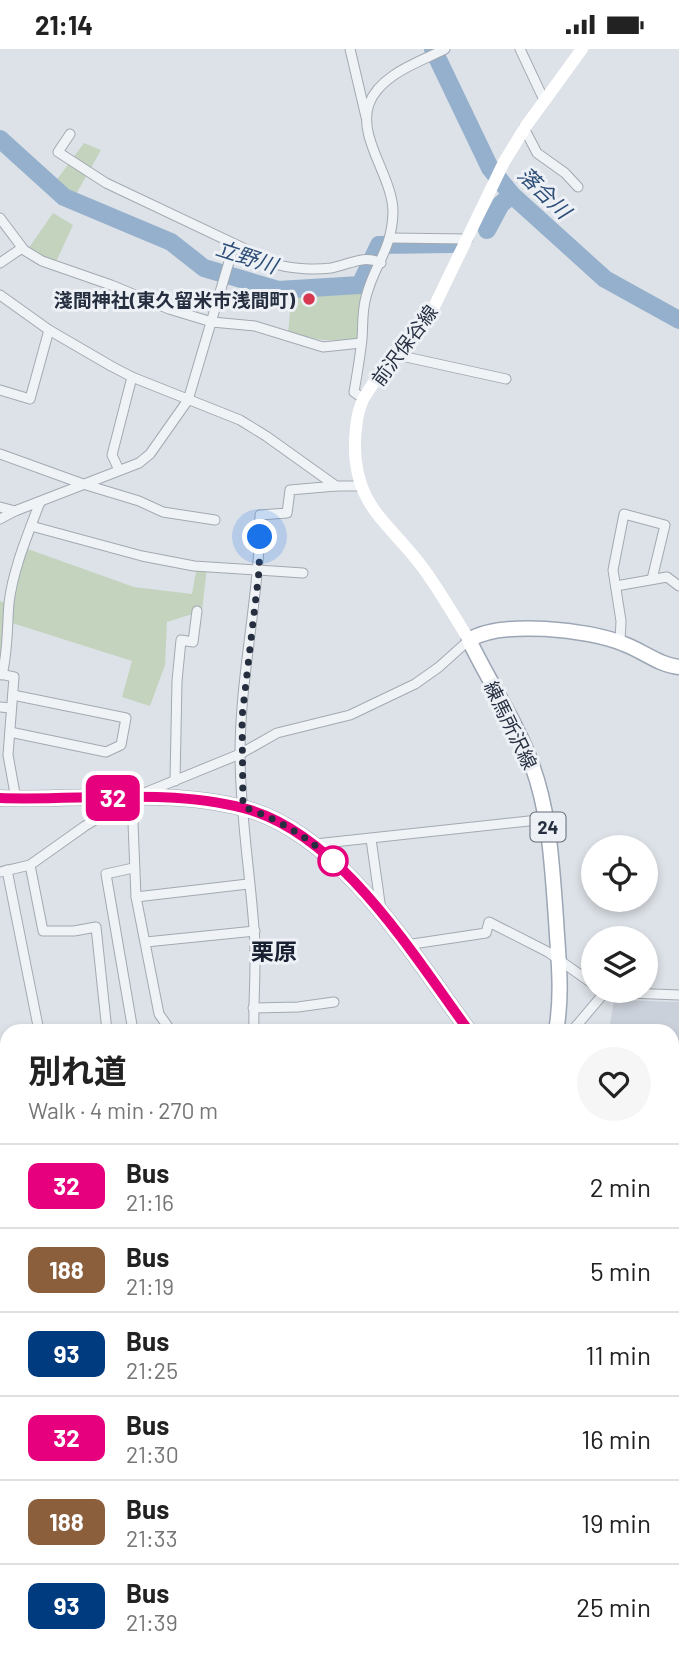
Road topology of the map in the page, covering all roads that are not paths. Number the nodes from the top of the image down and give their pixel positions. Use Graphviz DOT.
graph roads {
  1 [pos="350,49"];
  2 [pos="444,49"];
  3 [pos="520,49"];
  4 [pos="582,49"];
  5 [pos="544,100"];
  6 [pos="366,118"];
  7 [pos="524,128"];
  8 [pos="70,134"];
  9 [pos="578,187"];
  10 [pos="0,218"];
  11 [pos="390,239"];
  12 [pos="468,239"];
  13 [pos="234,244"];
  14 [pos="22,248"];
  15 [pos="381,259"];
  16 [pos="0,263"];
  17 [pos="0,295"];
  18 [pos="212,322"];
  19 [pos="49,330"];
  20 [pos="361,343"];
  21 [pos="397,355"];
  22 [pos="132,377"];
  23 [pos="506,379"];
  24 [pos="0,390"];
  25 [pos="364,399"];
  26 [pos="188,400"];
  27 [pos="0,454"];
  28 [pos="119,470"];
  29 [pos="83,484"];
  30 [pos="360,486"];
  31 [pos="336,487"];
  32 [pos="40,502"];
  33 [pos="0,507"];
  34 [pos="15,511"];
  35 [pos="0,519"];
  36 [pos="215,520"];
  37 [pos="31,526"];
  38 [pos="259,571"];
  39 [pos="303,573"];
  40 [pos="652,579"];
  41 [pos="616,586"];
  42 [pos="679,586"];
  43 [pos="197,611"];
  44 [pos="469,641"];
  45 [pos="620,642"];
  46 [pos="679,667"];
  47 [pos="1,674"];
  48 [pos="13,695"];
  49 [pos="0,707"];
  50 [pos="11,708"];
  51 [pos="10,732"];
  52 [pos="4,754"];
  53 [pos="240,754"];
  54 [pos="175,781"];
  55 [pos="0,798"];
  56 [pos="132,798"];
  57 [pos="16,799"];
  58 [pos="243,807"];
  59 [pos="547,819"];
  60 [pos="371,839"];
  61 [pos="315,844"];
  62 [pos="30,865"];
  63 [pos="133,868"];
  64 [pos="4,871"];
  65 [pos="248,884"];
  66 [pos="136,897"];
  67 [pos="382,915"];
  68 [pos="254,931"];
  69 [pos="146,942"];
  70 [pos="405,944"];
  71 [pos="559,960"];
  72 [pos="581,976"];
  73 [pos="658,994"];
  74 [pos="679,995"];
  75 [pos="334,1002"];
  76 [pos="594,1003"];
  77 [pos="253,1008"];
  78 [pos="37,1024"];
  79 [pos="106,1024"];
  80 [pos="131,1024"];
  81 [pos="165,1024"];
  82 [pos="254,1024"];
  83 [pos="464,1024"];
  84 [pos="556,1024"];
  85 [pos="578,1024"];
  1 -- 6 [label="street"];
  2 -- 6 [label="street"];
  3 -- 5 [label="street"];
  4 -- 5 [label="main road, 前沢保谷線"];
  5 -- 7 [label="main road, 前沢保谷線"];
  6 -- 11 [label="street"];
  7 -- 9 [label="street"];
  7 -- 12 [label="main road, 前沢保谷線"];
  8 -- 13 [label="street"];
  10 -- 14 [label="street"];
  11 -- 12 [label="street"];
  11 -- 15 [label="street"];
  12 -- 21 [label="main road, 前沢保谷線"];
  13 -- 15 [label="street"];
  13 -- 18 [label="street"];
  14 -- 16 [label="street"];
  14 -- 18 [label="street"];
  15 -- 20 [label="street"];
  17 -- 19 [label="street"];
  18 -- 20 [label="street"];
  18 -- 26 [label="street"];
  19 -- 22 [label="street"];
  19 -- 24 [label="street"];
  20 -- 25 [label="street"];
  21 -- 23 [label="street"];
  21 -- 25 [label="main road, 前沢保谷線"];
  22 -- 26 [label="street"];
  22 -- 28 [label="street"];
  25 -- 30 [label="main road, 前沢保谷線"];
  26 -- 28 [label="street"];
  26 -- 31 [label="street"];
  27 -- 29 [label="street"];
  28 -- 29 [label="street"];
  29 -- 32 [label="street"];
  29 -- 36 [label="street"];
  30 -- 31 [label="street"];
  30 -- 44 [label="main road, 前沢保谷線"];
  31 -- 38 [label="street"];
  32 -- 34 [label="street"];
  32 -- 37 [label="street"];
  33 -- 34 [label="street"];
  34 -- 35 [label="street"];
  37 -- 38 [label="street"];
  37 -- 47 [label="street"];
  38 -- 39 [label="street"];
  38 -- 53 [label="street"];
  40 -- 41 [label="street"];
  40 -- 41 [label="street"];
  40 -- 42 [label="street"];
  41 -- 45 [label="street"];
  43 -- 54 [label="street"];
  44 -- 45 [label="main road"];
  44 -- 53 [label="street"];
  44 -- 59 [label="main road, 練馬所沢線 / 24"];
  45 -- 46 [label="main road"];
  47 -- 48 [label="street"];
  48 -- 50 [label="street"];
  48 -- 51 [label="street"];
  49 -- 50 [label="street"];
  50 -- 51 [label="street"];
  51 -- 52 [label="street"];
  52 -- 57 [label="street"];
  53 -- 54 [label="street"];
  53 -- 58 [label="street"];
  54 -- 56 [label="street"];
  55 -- 57 [label="main road"];
  56 -- 57 [label="main road"];
  56 -- 58 [label="main road"];
  56 -- 62 [label="street"];
  56 -- 63 [label="street"];
  58 -- 61 [label="main road"];
  58 -- 65 [label="street"];
  59 -- 60 [label="street"];
  59 -- 71 [label="main road, 練馬所沢線 / 24"];
  60 -- 61 [label="street"];
  60 -- 67 [label="street"];
  61 -- 67 [label="main road"];
  62 -- 64 [label="street"];
  62 -- 79 [label="street"];
  63 -- 66 [label="street"];
  63 -- 80 [label="street"];
  64 -- 78 [label="street"];
  65 -- 66 [label="street"];
  65 -- 68 [label="street"];
  66 -- 69 [label="street"];
  67 -- 70 [label="main road"];
  68 -- 69 [label="street"];
  68 -- 77 [label="street"];
  69 -- 81 [label="street"];
  70 -- 71 [label="street"];
  70 -- 83 [label="main road"];
  71 -- 72 [label="street"];
  71 -- 84 [label="main road, 練馬所沢線 / 24"];
  73 -- 74 [label="street"];
  75 -- 77 [label="street"];
  76 -- 85 [label="street"];
  77 -- 82 [label="street"];
}
